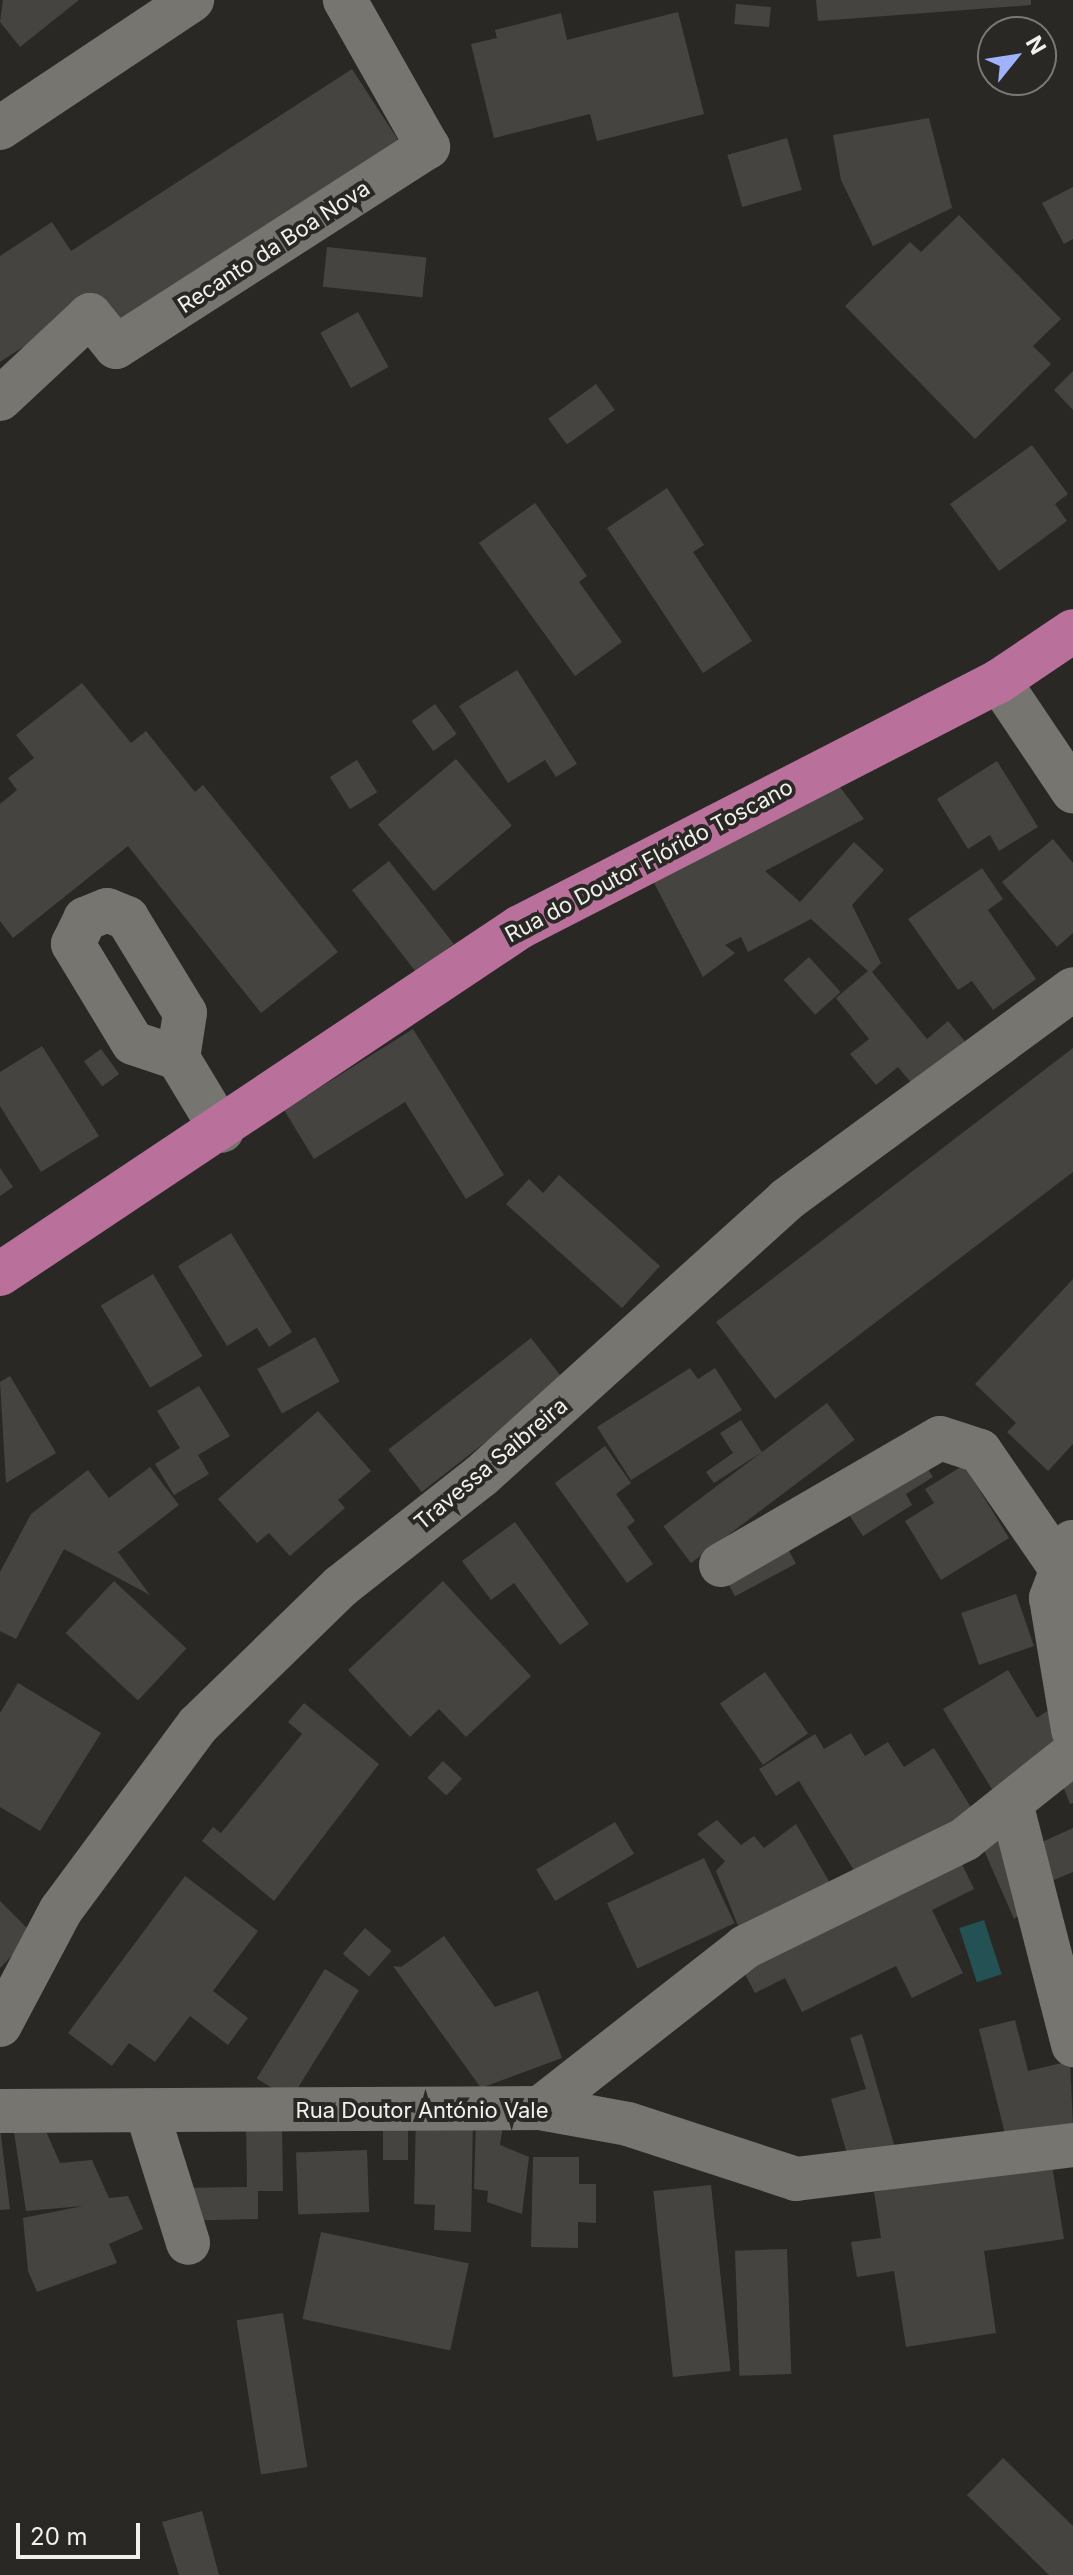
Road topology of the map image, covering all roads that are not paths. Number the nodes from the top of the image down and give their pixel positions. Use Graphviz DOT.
graph roads {
  1 [pos="192,0"];
  2 [pos="345,0"];
  3 [pos="0,128"];
  4 [pos="0,399"];
  5 [pos="1073,631"];
  6 [pos="999,681"];
  7 [pos="1073,791"];
  8 [pos="1073,989"];
  9 [pos="178,1058"];
  10 [pos="222,1131"];
  11 [pos="0,1274"];
  12 [pos="1067,1553"];
  13 [pos="721,1565"];
  14 [pos="1073,1730"];
  15 [pos="1073,1753"];
  16 [pos="1011,1803"];
  17 [pos="0,2025"];
  18 [pos="1073,2045"];
  19 [pos="540,2108"];
  20 [pos="0,2111"];
  21 [pos="148,2115"];
  22 [pos="1073,2145"];
  23 [pos="188,2243"];
  1 -- 3 [label="street"];
  2 -- 4 [label="street, Recanto da Boa Nova"];
  5 -- 6 [label="main road, Rua do Doutor Flórido Toscano"];
  6 -- 7 [label="street"];
  6 -- 10 [label="main road, Rua do Doutor Flórido Toscano"];
  8 -- 17 [label="street, Travessa Saibreira"];
  9 -- 10 [label="street"];
  10 -- 11 [label="main road, Rua do Doutor Flórido Toscano"];
  12 -- 13 [label="street"];
  12 -- 14 [label="street"];
  15 -- 16 [label="street"];
  16 -- 18 [label="street"];
  16 -- 19 [label="street"];
  19 -- 21 [label="street, Rua Doutor António Vale"];
  19 -- 22 [label="street, Rua Doutor António Vale"];
  20 -- 21 [label="street, Rua Doutor António Vale"];
  21 -- 23 [label="street"];
}
